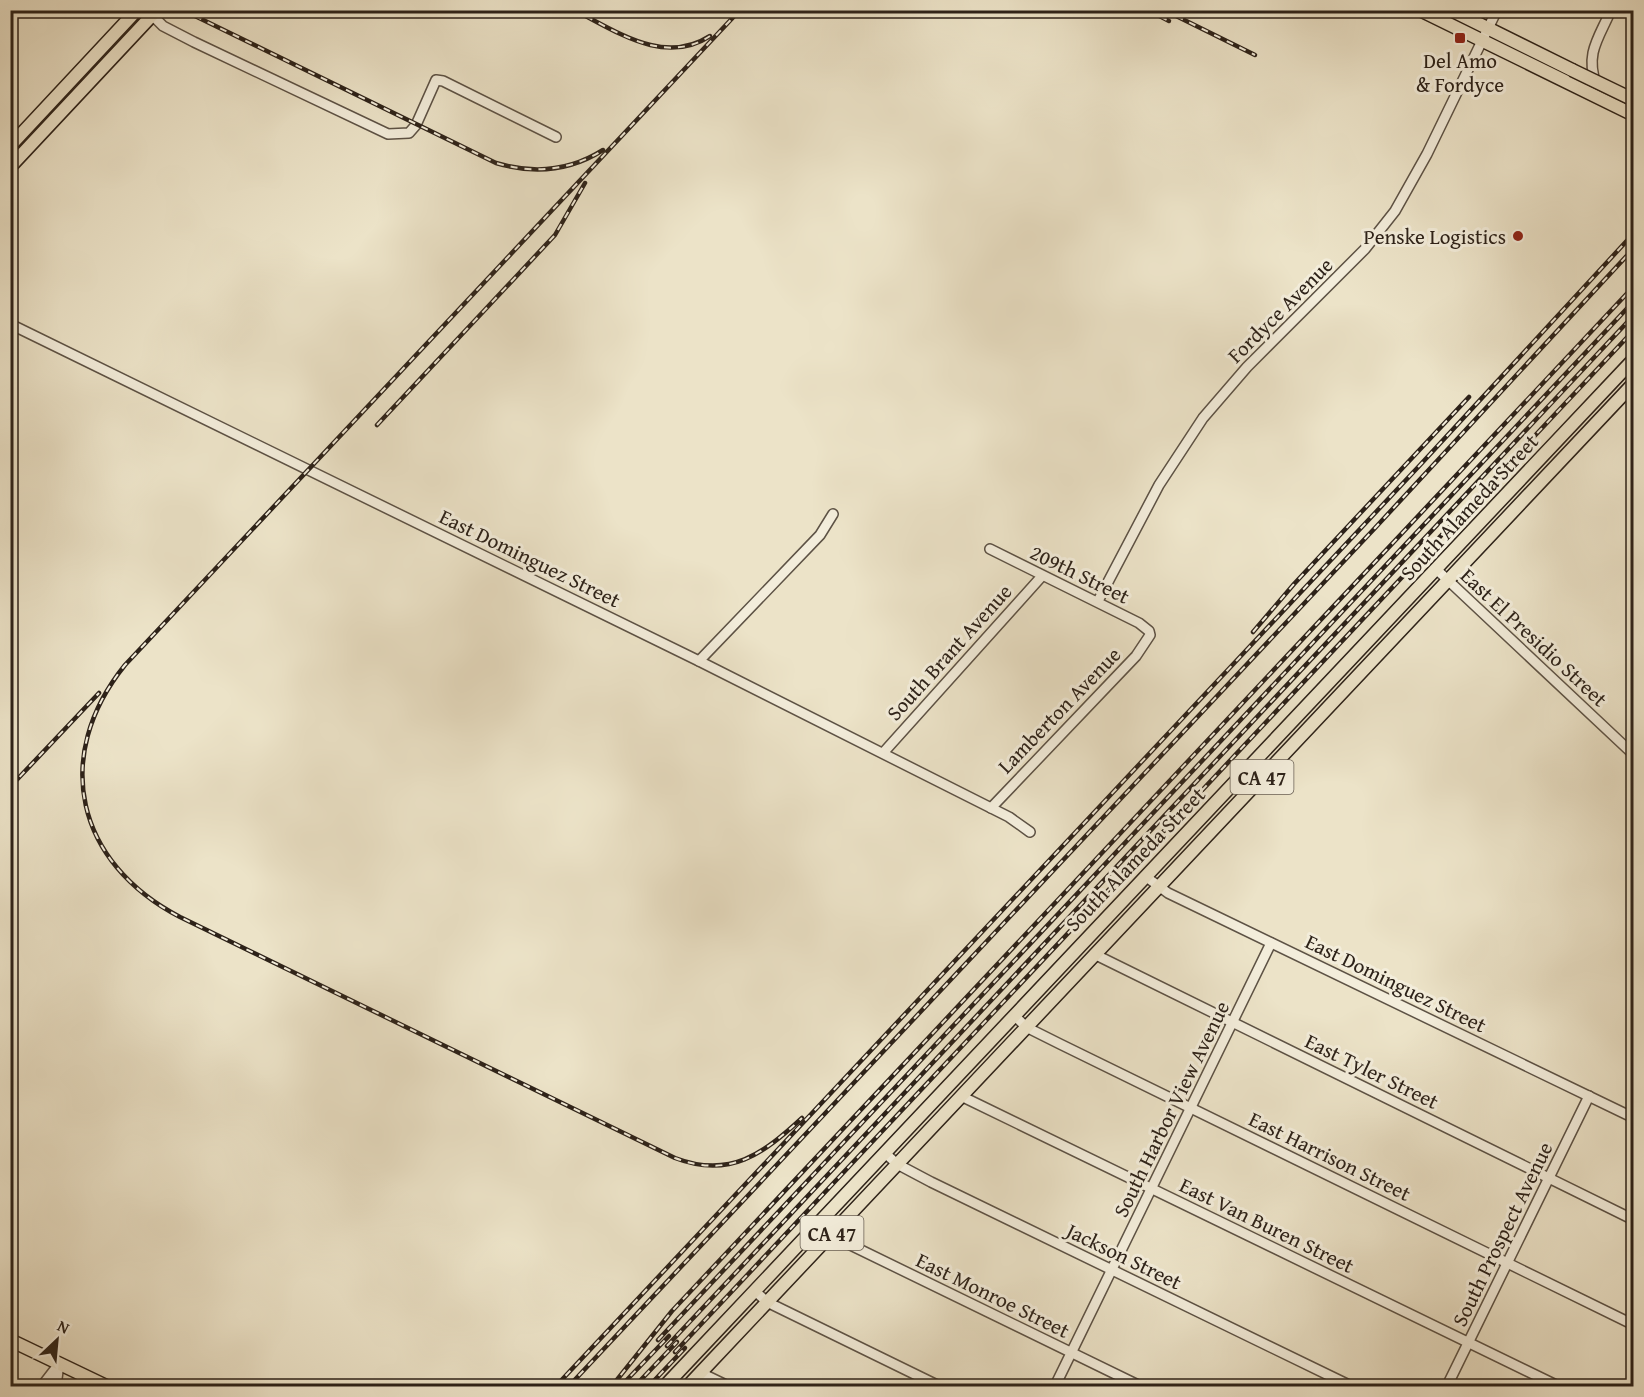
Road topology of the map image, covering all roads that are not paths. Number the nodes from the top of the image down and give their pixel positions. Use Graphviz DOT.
graph roads {
  1 [pos="137,10"];
  2 [pos="1420,10"];
  3 [pos="1451,10"];
  4 [pos="1497,10"];
  5 [pos="1611,10"];
  6 [pos="152,12"];
  7 [pos="1488,29"];
  8 [pos="1482,41"];
  9 [pos="1634,101"];
  10 [pos="1634,115"];
  11 [pos="556,137"];
  12 [pos="10,146"];
  13 [pos="10,167"];
  14 [pos="10,324"];
  15 [pos="1632,364"];
  16 [pos="1634,383"];
  17 [pos="832,514"];
  18 [pos="990,549"];
  19 [pos="1436,569"];
  20 [pos="1042,576"];
  21 [pos="1449,581"];
  22 [pos="1098,601"];
  23 [pos="1150,635"];
  24 [pos="1356,656"];
  25 [pos="699,661"];
  26 [pos="1368,667"];
  27 [pos="883,753"];
  28 [pos="1634,755"];
  29 [pos="991,808"];
  30 [pos="1030,832"];
  31 [pos="1145,876"];
  32 [pos="1157,887"];
  33 [pos="1271,943"];
  34 [pos="1094,954"];
  35 [pos="1014,1015"];
  36 [pos="1233,1023"];
  37 [pos="1026,1027"];
  38 [pos="961,1096"];
  39 [pos="1588,1096"];
  40 [pos="1191,1108"];
  41 [pos="1634,1118"];
  42 [pos="885,1153"];
  43 [pos="897,1164"];
  44 [pos="1549,1178"];
  45 [pos="1152,1189"];
  46 [pos="1634,1220"];
  47 [pos="830,1235"];
  48 [pos="1508,1263"];
  49 [pos="1112,1270"];
  50 [pos="754,1291"];
  51 [pos="767,1302"];
  52 [pos="1634,1325"];
  53 [pos="10,1340"];
  54 [pos="1468,1343"];
  55 [pos="1071,1353"];
  56 [pos="59,1364"];
  57 [pos="701,1373"];
  58 [pos="42,1386"];
  59 [pos="56,1386"];
  60 [pos="106,1386"];
  61 [pos="665,1386"];
  62 [pos="688,1386"];
  63 [pos="728,1386"];
  64 [pos="939,1386"];
  65 [pos="1055,1386"];
  66 [pos="1140,1386"];
  67 [pos="1351,1386"];
  68 [pos="1448,1386"];
  69 [pos="1558,1386"];
  1 -- 12 [label="main road"];
  2 -- 8 [label="main road"];
  3 -- 7 [label="main road"];
  4 -- 7 [label="street, Fordyce Avenue"];
  5 -- 9 [label="street"];
  6 -- 11 [label="street"];
  6 -- 13 [label="main road"];
  7 -- 8 [label="street, Fordyce Avenue"];
  7 -- 9 [label="main road, bridge"];
  8 -- 10 [label="main road"];
  8 -- 22 [label="street, Fordyce Avenue"];
  14 -- 25 [label="street, East Dominguez Street"];
  15 -- 19 [label="main road, South Alameda Street / CA 47"];
  16 -- 21 [label="main road, South Alameda Street / CA 47"];
  17 -- 25 [label="street"];
  18 -- 20 [label="street, 209th Street"];
  19 -- 21 [label="street, East El Presidio Street"];
  19 -- 24 [label="main road, South Alameda Street / CA 47"];
  20 -- 22 [label="street, 209th Street"];
  20 -- 27 [label="street, South Brant Avenue"];
  21 -- 26 [label="main road, South Alameda Street / CA 47"];
  21 -- 28 [label="street, East El Presidio Street"];
  22 -- 23 [label="street, 209th Street"];
  23 -- 29 [label="street, Lamberton Avenue"];
  24 -- 26 [label="main road"];
  24 -- 31 [label="main road, South Alameda Street / CA 47"];
  25 -- 27 [label="street, East Dominguez Street"];
  26 -- 32 [label="main road, South Alameda Street / CA 47"];
  27 -- 29 [label="street, East Dominguez Street"];
  29 -- 30 [label="street, East Dominguez Street"];
  31 -- 32 [label="street, East Dominguez Street"];
  31 -- 35 [label="main road, South Alameda Street / CA 47"];
  32 -- 33 [label="street, East Dominguez Street"];
  32 -- 34 [label="main road, South Alameda Street / CA 47"];
  33 -- 36 [label="street, South Harbor View Avenue"];
  33 -- 39 [label="street, East Dominguez Street"];
  34 -- 36 [label="street, East Tyler Street"];
  34 -- 37 [label="main road, South Alameda Street / CA 47"];
  35 -- 37 [label="street, East Harrison Street"];
  35 -- 42 [label="main road, South Alameda Street / CA 47"];
  36 -- 40 [label="street, South Harbor View Avenue"];
  36 -- 44 [label="street, East Tyler Street"];
  37 -- 38 [label="main road, South Alameda Street / CA 47"];
  37 -- 40 [label="street, East Harrison Street"];
  38 -- 43 [label="main road, South Alameda Street / CA 47"];
  38 -- 45 [label="street, East Van Buren Street"];
  39 -- 41 [label="street, East Dominguez Street"];
  39 -- 44 [label="street, South Prospect Avenue"];
  40 -- 45 [label="street, South Harbor View Avenue"];
  40 -- 48 [label="street, East Harrison Street"];
  42 -- 43 [label="street, Jackson Street"];
  42 -- 50 [label="main road, South Alameda Street / CA 47"];
  43 -- 47 [label="main road, South Alameda Street / CA 47"];
  43 -- 49 [label="street, Jackson Street"];
  44 -- 46 [label="street, East Tyler Street"];
  44 -- 48 [label="street, South Prospect Avenue"];
  45 -- 49 [label="street, South Harbor View Avenue"];
  45 -- 54 [label="street, East Van Buren Street"];
  47 -- 51 [label="main road, South Alameda Street / CA 47"];
  47 -- 55 [label="street, East Monroe Street"];
  48 -- 52 [label="street, East Harrison Street"];
  48 -- 54 [label="street, South Prospect Avenue"];
  49 -- 55 [label="street, South Harbor View Avenue"];
  49 -- 67 [label="street, Jackson Street"];
  50 -- 51 [label="street"];
  50 -- 61 [label="main road, South Alameda Street / CA 47"];
  51 -- 57 [label="main road, South Alameda Street / CA 47"];
  51 -- 64 [label="street"];
  53 -- 56 [label="main road"];
  54 -- 68 [label="street, South Prospect Avenue"];
  54 -- 69 [label="street, East Van Buren Street"];
  55 -- 65 [label="street, South Harbor View Avenue"];
  55 -- 66 [label="street, East Monroe Street"];
  56 -- 58 [label="street"];
  56 -- 59 [label="street"];
  56 -- 60 [label="main road"];
  57 -- 62 [label="main road, South Alameda Street / CA 47"];
  57 -- 63 [label="street"];
}
